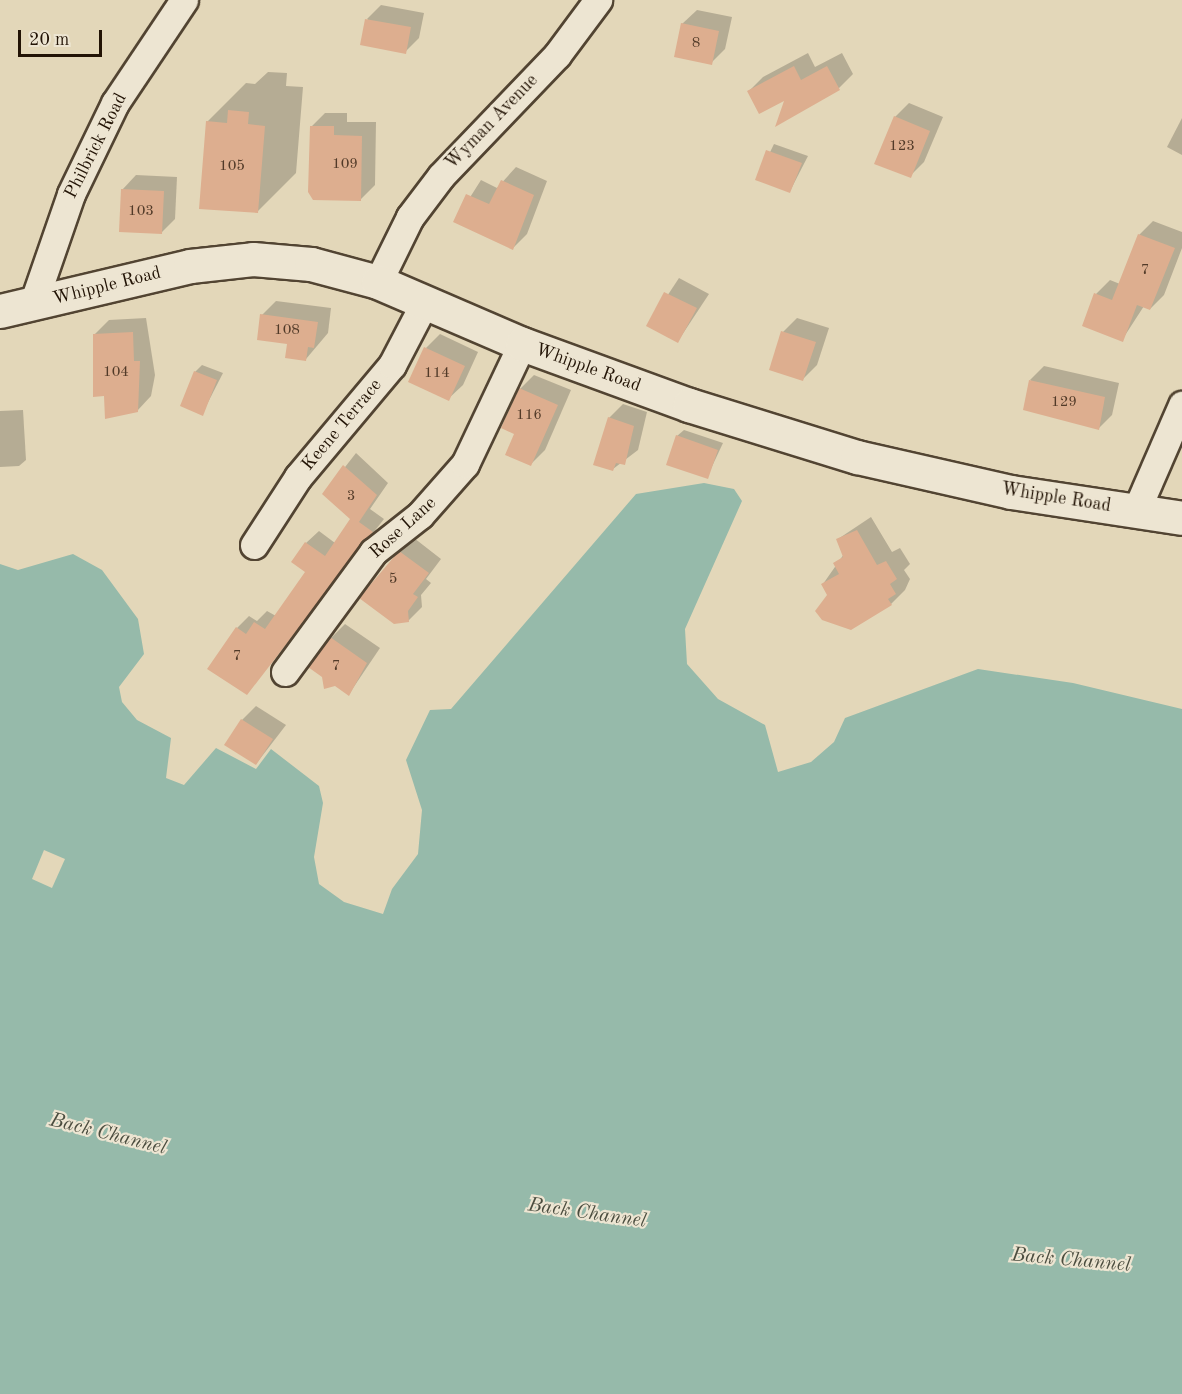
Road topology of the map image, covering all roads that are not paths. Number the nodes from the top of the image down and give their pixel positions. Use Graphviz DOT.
graph roads {
  1 [pos="184,0"];
  2 [pos="598,0"];
  3 [pos="378,282"];
  4 [pos="425,302"];
  5 [pos="33,304"];
  6 [pos="0,311"];
  7 [pos="522,344"];
  8 [pos="1182,405"];
  9 [pos="1136,511"];
  10 [pos="1182,518"];
  11 [pos="254,545"];
  12 [pos="285,672"];
  1 -- 5 [label="street, Philbrick Road"];
  2 -- 3 [label="street, Wyman Avenue"];
  3 -- 4 [label="main road, Whipple Road"];
  3 -- 5 [label="main road, Whipple Road"];
  4 -- 7 [label="main road, Whipple Road"];
  4 -- 11 [label="street, Keene Terrace"];
  5 -- 6 [label="main road, Whipple Road"];
  7 -- 9 [label="main road, Whipple Road"];
  7 -- 12 [label="street, Rose Lane"];
  8 -- 9 [label="street"];
  9 -- 10 [label="main road, Whipple Road"];
}
